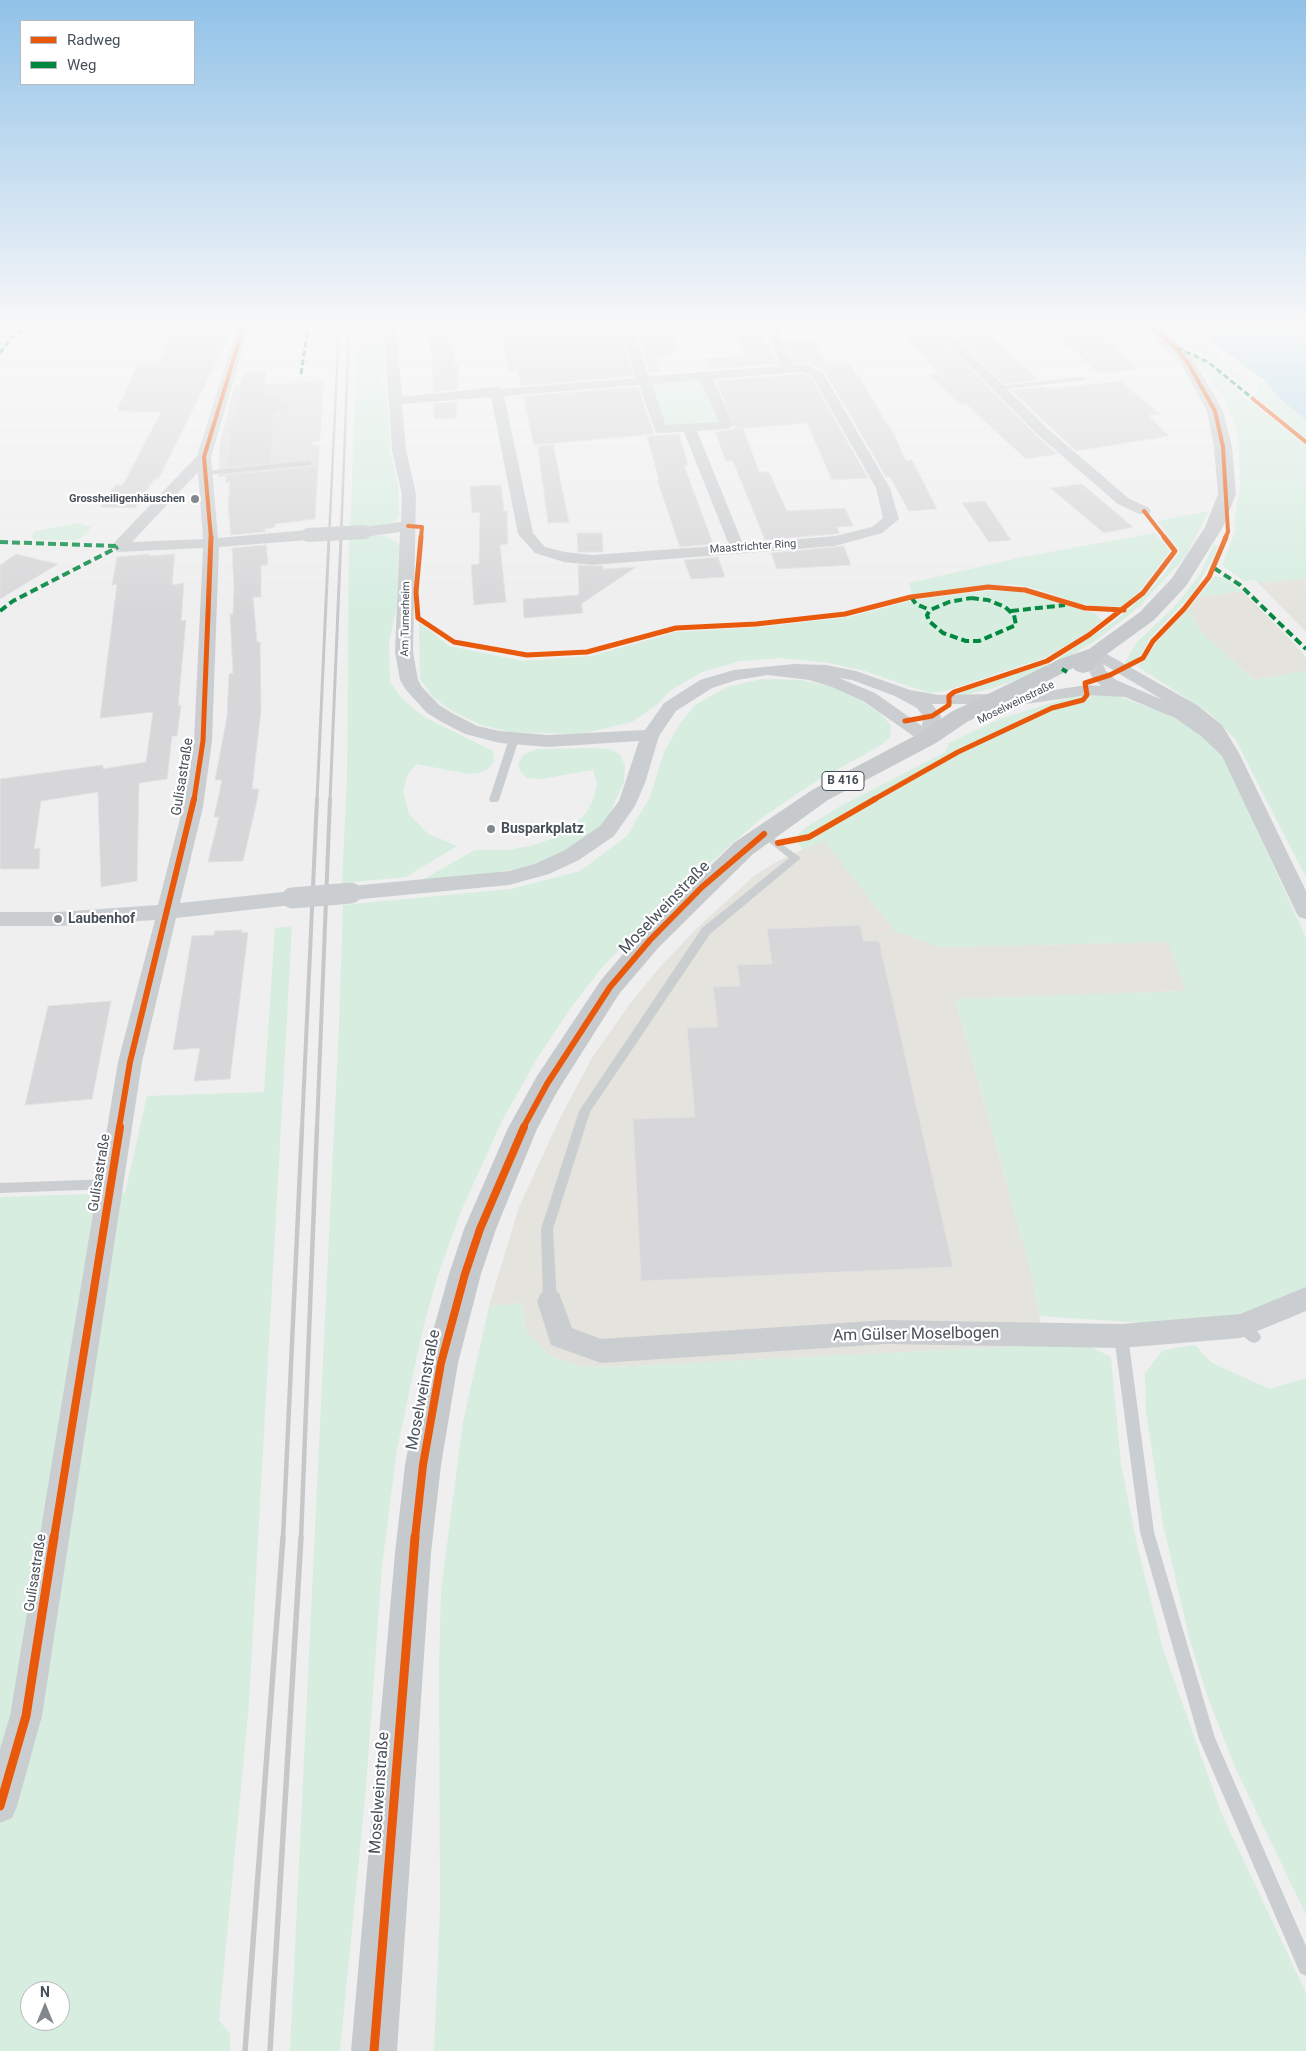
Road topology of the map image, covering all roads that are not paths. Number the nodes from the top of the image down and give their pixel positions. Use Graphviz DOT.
graph roads {
  1 [pos="216,424"];
  2 [pos="397,424"];
  3 [pos="503,424"];
  4 [pos="659,424"];
  5 [pos="726,424"];
  6 [pos="846,424"];
  7 [pos="1035,424"];
  8 [pos="1217,424"];
  9 [pos="689,428"];
  10 [pos="308,464"];
  11 [pos="205,465"];
  12 [pos="1144,511"];
  13 [pos="408,526"];
  14 [pos="211,543"];
  15 [pos="738,549"];
  16 [pos="1096,653"];
  17 [pos="768,670"];
  18 [pos="1127,692"];
  19 [pos="907,694"];
  20 [pos="994,699"];
  21 [pos="1026,699"];
  22 [pos="650,736"];
  23 [pos="928,738"];
  24 [pos="514,739"];
  25 [pos="1230,753"];
  26 [pos="494,800"];
  27 [pos="764,834"];
  28 [pos="166,912"];
  29 [pos="1306,912"];
  30 [pos="0,919"];
  31 [pos="110,1184"];
  32 [pos="0,1188"];
  33 [pos="1306,1299"];
  34 [pos="550,1301"];
  35 [pos="1121,1336"];
  36 [pos="0,1806"];
  37 [pos="1306,1967"];
  38 [pos="374,2051"];
  1 -- 11 [label="street, Gulisastraße"];
  2 -- 13 [label="street, Am Turnerheim"];
  3 -- 15 [label="street, Maastrichter Ring"];
  4 -- 9 [label="street"];
  5 -- 9 [label="street"];
  6 -- 15 [label="street, Maastrichter Ring"];
  7 -- 12 [label="street"];
  8 -- 16 [label="main road, Moselweinstraße / B 416"];
  9 -- 15 [label="street"];
  10 -- 11 [label="lane"];
  11 -- 14 [label="street, Gulisastraße"];
  11 -- 14 [label="street"];
  13 -- 14 [label="street, bridge"];
  13 -- 24 [label="street, Am Turnerheim"];
  14 -- 28 [label="street, Gulisastraße"];
  16 -- 18 [label="street"];
  16 -- 20 [label="main road, Moselweinstraße / B 416"];
  16 -- 21 [label="main road, Moselweinstraße / B 416"];
  16 -- 25 [label="street"];
  17 -- 19 [label="street"];
  17 -- 22 [label="street"];
  17 -- 23 [label="street"];
  18 -- 21 [label="street"];
  18 -- 25 [label="street"];
  19 -- 20 [label="street"];
  19 -- 23 [label="street"];
  20 -- 23 [label="main road, Moselweinstraße / B 416"];
  21 -- 23 [label="main road, Moselweinstraße / B 416"];
  22 -- 24 [label="street, Am Turnerheim"];
  22 -- 28 [label="street, bridge"];
  23 -- 27 [label="main road, Moselweinstraße / B 416"];
  24 -- 26 [label="lane"];
  25 -- 29 [label="street"];
  27 -- 34 [label="lane"];
  27 -- 38 [label="main road, Moselweinstraße / B 416"];
  28 -- 30 [label="street"];
  28 -- 31 [label="street, Gulisastraße"];
  31 -- 32 [label="lane"];
  31 -- 36 [label="street, Gulisastraße"];
  33 -- 35 [label="street, Am Gülser Moselbogen"];
  34 -- 35 [label="street, Am Gülser Moselbogen"];
  35 -- 37 [label="lane"];
}
